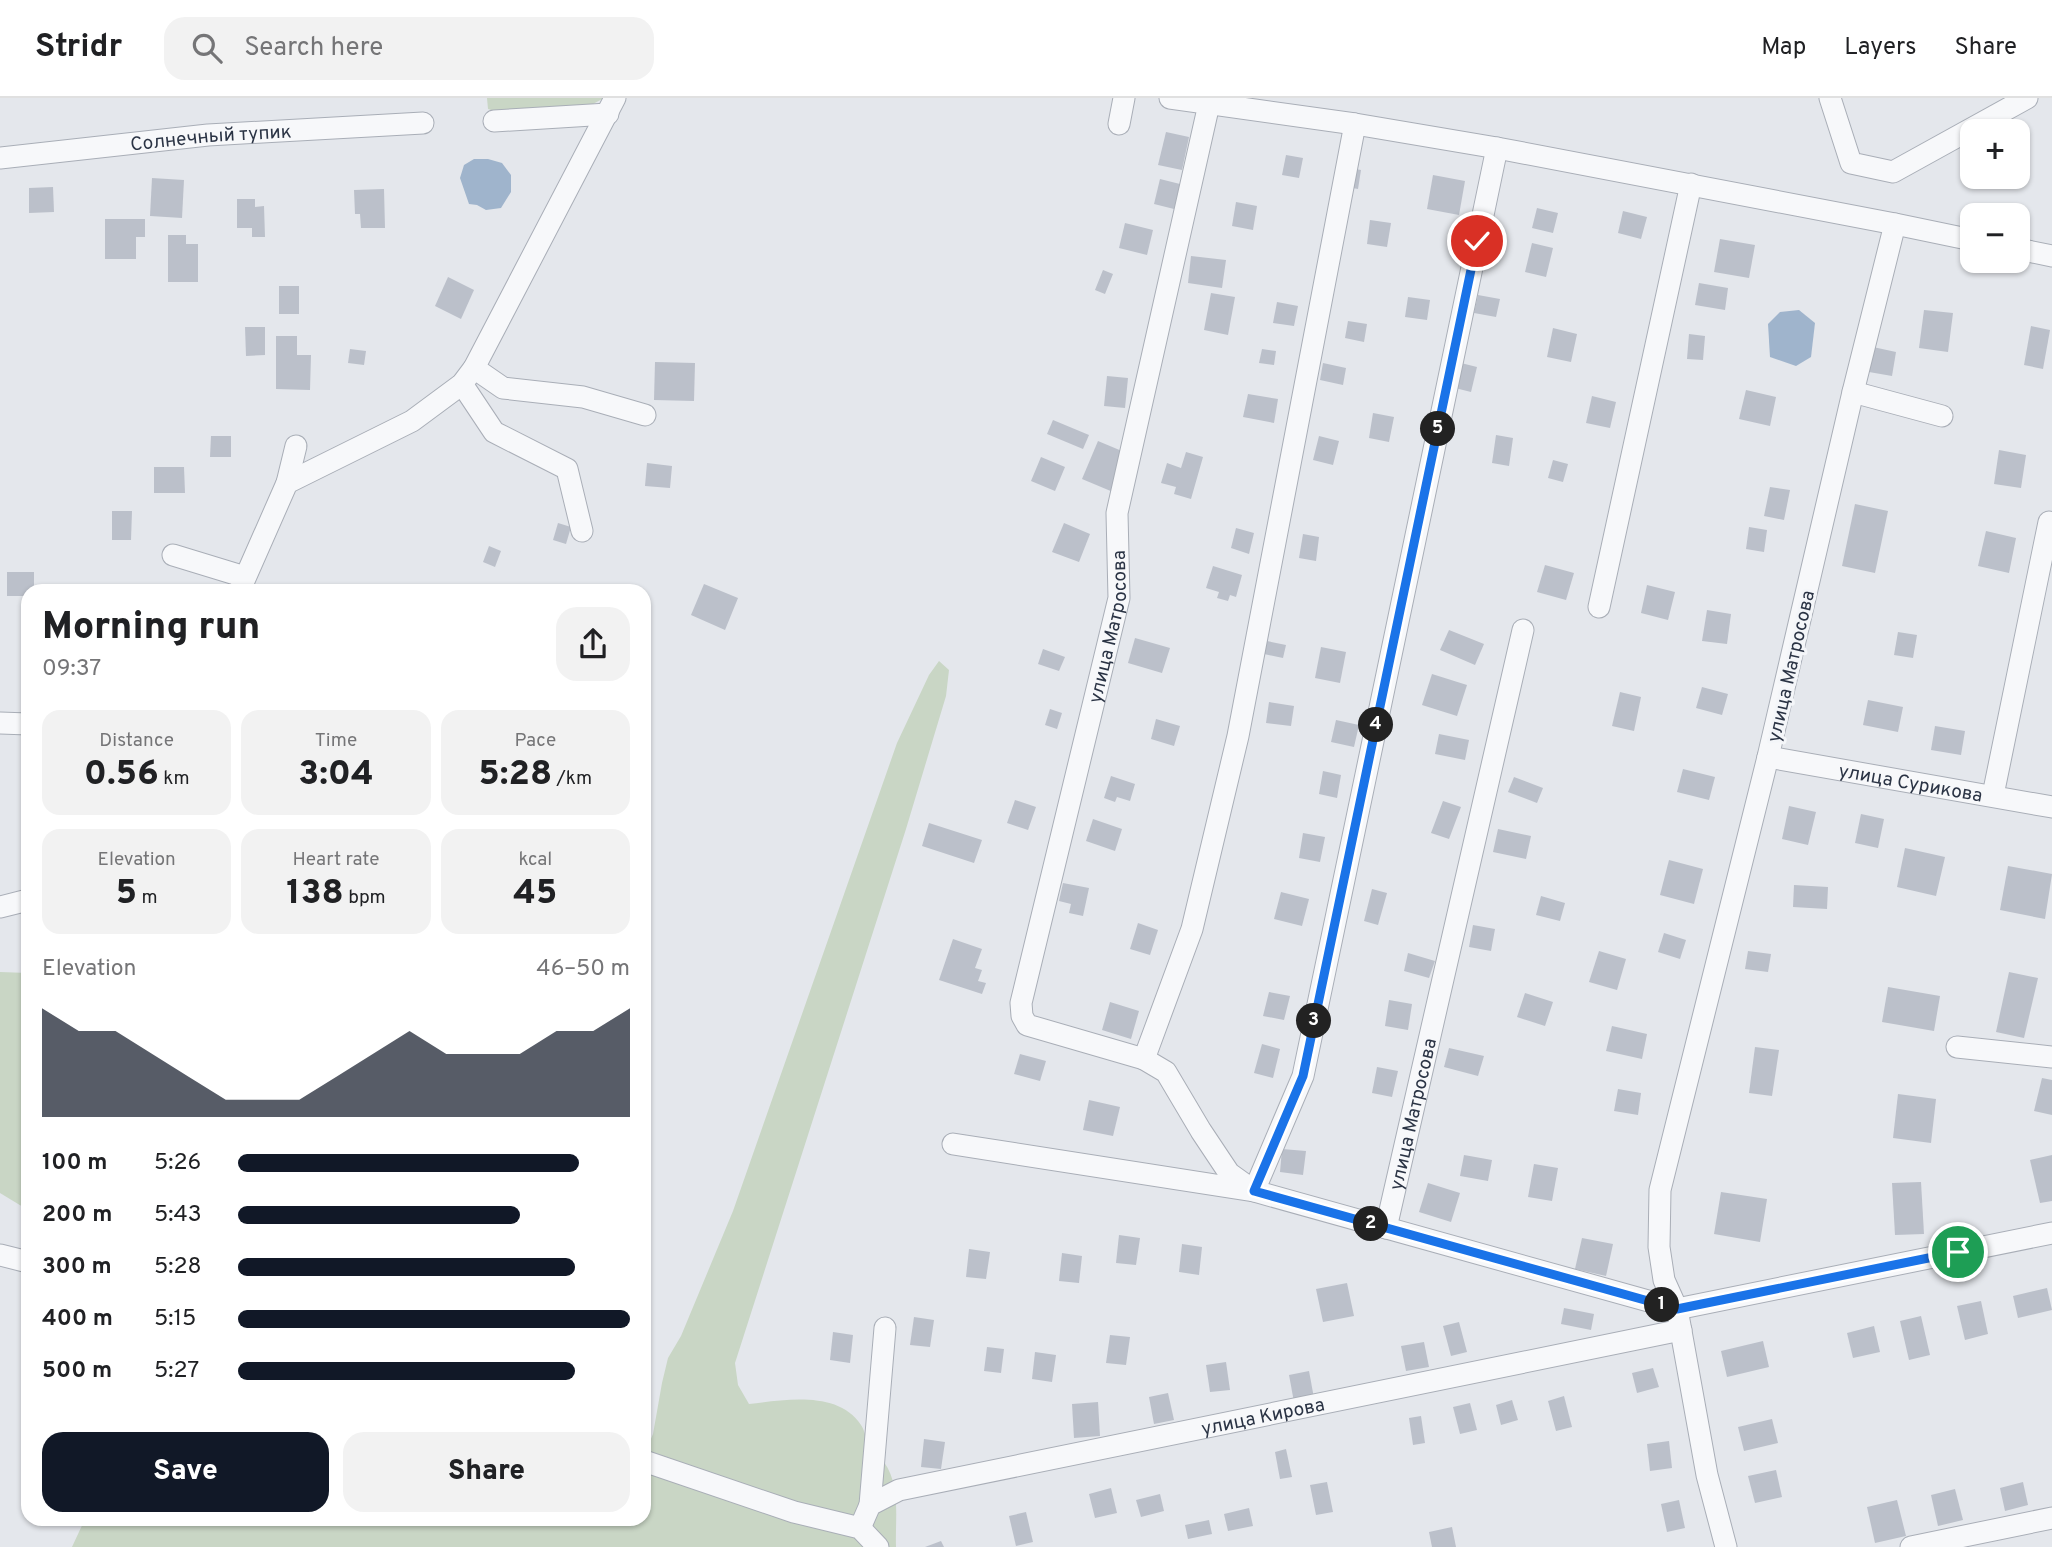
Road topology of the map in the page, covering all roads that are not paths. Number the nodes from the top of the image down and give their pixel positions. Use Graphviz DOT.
graph roads {
  1 [pos="1124,98"];
  2 [pos="1170,98"];
  3 [pos="1830,98"];
  4 [pos="2027,98"];
  5 [pos="1209,104"];
  6 [pos="612,106"];
  7 [pos="494,121"];
  8 [pos="423,123"];
  9 [pos="1119,124"];
  10 [pos="1355,124"];
  11 [pos="1497,148"];
  12 [pos="0,158"];
  13 [pos="1691,184"];
  14 [pos="1895,224"];
  15 [pos="1960,238"];
  16 [pos="2030,251"];
  17 [pos="2052,256"];
  18 [pos="468,376"];
  19 [pos="1853,391"];
  20 [pos="645,415"];
  21 [pos="1942,416"];
  22 [pos="296,446"];
  23 [pos="287,483"];
  24 [pos="2049,523"];
  25 [pos="582,531"];
  26 [pos="173,555"];
  27 [pos="242,584"];
  28 [pos="1600,607"];
  29 [pos="1523,630"];
  30 [pos="0,723"];
  31 [pos="21,724"];
  32 [pos="1769,757"];
  33 [pos="1993,795"];
  34 [pos="2052,807"];
  35 [pos="21,902"];
  36 [pos="0,907"];
  37 [pos="1957,1047"];
  38 [pos="2052,1057"];
  39 [pos="1144,1059"];
  40 [pos="953,1144"];
  41 [pos="1254,1191"];
  42 [pos="1386,1228"];
  43 [pos="2052,1233"];
  44 [pos="0,1255"];
  45 [pos="21,1260"];
  46 [pos="1679,1320"];
  47 [pos="884,1328"];
  48 [pos="651,1463"];
  49 [pos="870,1505"];
  50 [pos="2052,1518"];
  51 [pos="860,1528"];
  52 [pos="878,1547"];
  53 [pos="1726,1547"];
  54 [pos="1911,1547"];
  1 -- 9 [label="street"];
  2 -- 5 [label="street"];
  3 -- 4 [label="street"];
  5 -- 10 [label="street"];
  5 -- 39 [label="street, улица Матросова"];
  6 -- 7 [label="street"];
  6 -- 18 [label="street"];
  8 -- 12 [label="street, Солнечный тупик"];
  10 -- 11 [label="street"];
  10 -- 39 [label="street"];
  11 -- 13 [label="street"];
  11 -- 41 [label="street"];
  13 -- 14 [label="street"];
  13 -- 28 [label="street"];
  14 -- 15 [label="street"];
  14 -- 19 [label="street, улица Матросова"];
  16 -- 17 [label="street"];
  18 -- 20 [label="street"];
  18 -- 23 [label="street"];
  18 -- 25 [label="street"];
  19 -- 21 [label="street"];
  19 -- 32 [label="street, улица Матросова"];
  22 -- 23 [label="street"];
  23 -- 27 [label="street"];
  24 -- 33 [label="street"];
  26 -- 27 [label="street"];
  29 -- 42 [label="street, улица Матросова"];
  30 -- 31 [label="street"];
  32 -- 33 [label="street, улица Сурикова"];
  32 -- 46 [label="street, улица Матросова"];
  33 -- 34 [label="street, улица Сурикова"];
  35 -- 36 [label="street"];
  37 -- 38 [label="street"];
  39 -- 41 [label="street, улица Матросова"];
  40 -- 41 [label="street, улица Матросова"];
  41 -- 42 [label="street, улица Матросова"];
  42 -- 46 [label="street, улица Матросова"];
  43 -- 46 [label="street, улица Кирова"];
  44 -- 45 [label="street"];
  46 -- 49 [label="street, улица Кирова"];
  46 -- 53 [label="street, улица Матросова"];
  47 -- 49 [label="street"];
  48 -- 51 [label="street"];
  49 -- 51 [label="street"];
  50 -- 54 [label="street"];
  51 -- 52 [label="street"];
}
